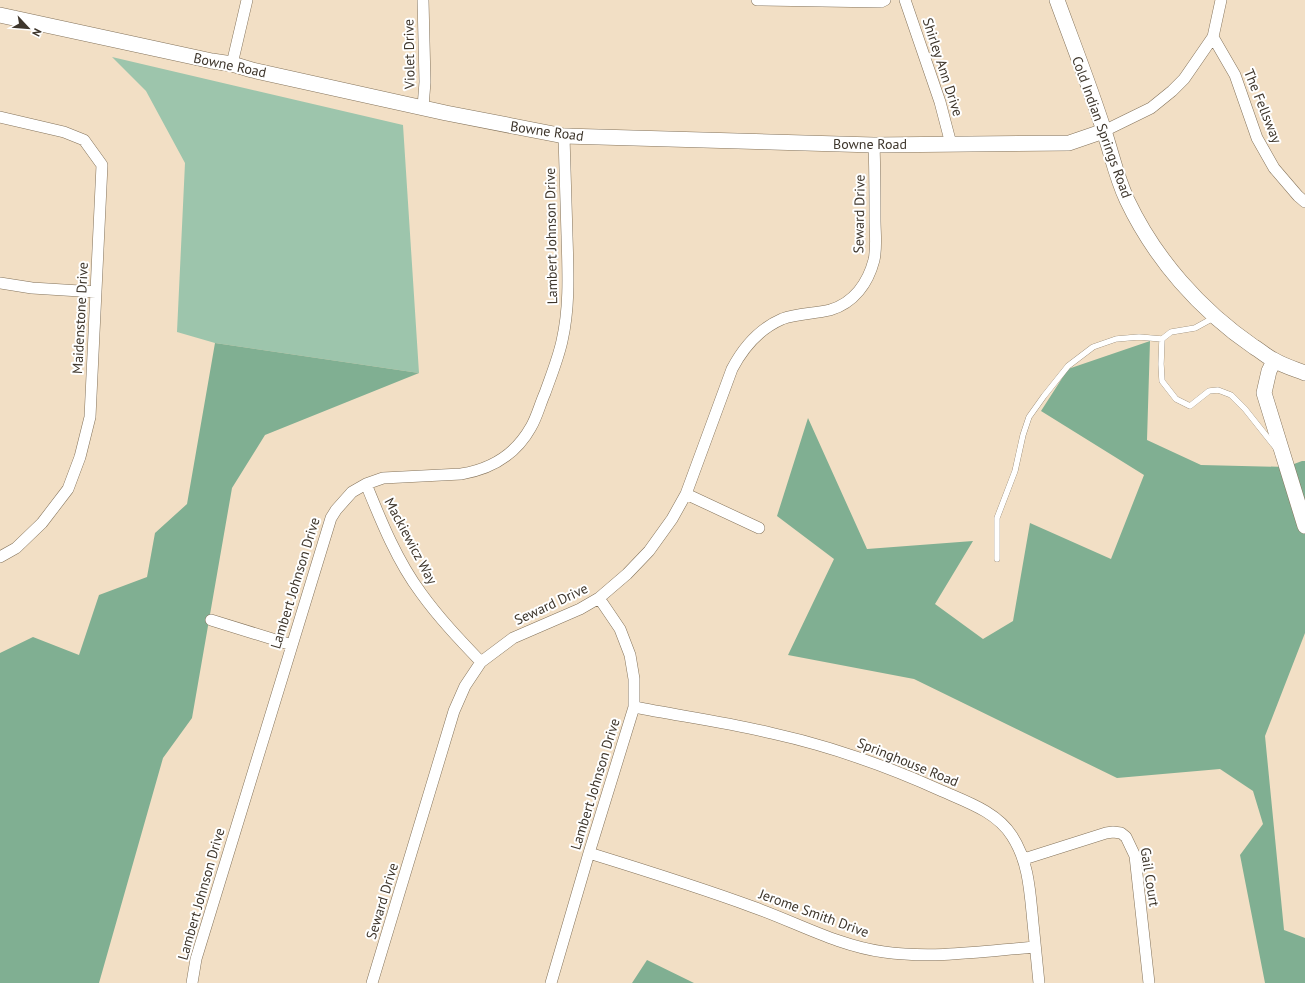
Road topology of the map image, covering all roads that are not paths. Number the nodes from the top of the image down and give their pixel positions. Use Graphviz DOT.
graph roads {
  1 [pos="247,0"];
  2 [pos="423,0"];
  3 [pos="757,0"];
  4 [pos="885,0"];
  5 [pos="905,0"];
  6 [pos="1057,0"];
  7 [pos="1221,0"];
  8 [pos="0,15"];
  9 [pos="1213,37"];
  10 [pos="232,64"];
  11 [pos="423,107"];
  12 [pos="0,117"];
  13 [pos="1104,131"];
  14 [pos="564,136"];
  15 [pos="950,144"];
  16 [pos="874,145"];
  17 [pos="1305,202"];
  18 [pos="0,283"];
  19 [pos="96,292"];
  20 [pos="1215,317"];
  21 [pos="1162,340"];
  22 [pos="1274,361"];
  23 [pos="1305,373"];
  24 [pos="1284,457"];
  25 [pos="366,484"];
  26 [pos="686,494"];
  27 [pos="1305,526"];
  28 [pos="759,528"];
  29 [pos="0,557"];
  30 [pos="997,559"];
  31 [pos="600,598"];
  32 [pos="211,620"];
  33 [pos="292,645"];
  34 [pos="481,662"];
  35 [pos="634,707"];
  36 [pos="589,853"];
  37 [pos="1024,859"];
  38 [pos="1035,947"];
  39 [pos="192,983"];
  40 [pos="372,983"];
  41 [pos="551,983"];
  42 [pos="1039,983"];
  43 [pos="1149,983"];
  1 -- 10 [label="street"];
  2 -- 11 [label="street, Violet Drive"];
  3 -- 4 [label="street"];
  5 -- 15 [label="street, Shirley Ann Drive"];
  6 -- 13 [label="street, Cold Indian Springs Road"];
  7 -- 9 [label="street"];
  8 -- 10 [label="street, Bowne Road"];
  9 -- 13 [label="street"];
  9 -- 17 [label="street, The Fellsway"];
  10 -- 11 [label="street, Bowne Road"];
  11 -- 14 [label="street, Bowne Road"];
  12 -- 19 [label="street, Maidenstone Drive"];
  13 -- 15 [label="street, Bowne Road"];
  13 -- 20 [label="street, Cold Indian Springs Road"];
  14 -- 16 [label="street, Bowne Road"];
  14 -- 25 [label="street, Lambert Johnson Drive"];
  15 -- 16 [label="street, Bowne Road"];
  16 -- 26 [label="street, Seward Drive"];
  18 -- 19 [label="street"];
  19 -- 29 [label="street, Maidenstone Drive"];
  20 -- 21 [label="lane"];
  20 -- 22 [label="street, Cold Indian Springs Road"];
  21 -- 24 [label="lane"];
  21 -- 30 [label="lane"];
  22 -- 23 [label="street"];
  22 -- 24 [label="street"];
  24 -- 27 [label="street"];
  25 -- 33 [label="street, Lambert Johnson Drive"];
  25 -- 34 [label="street, Mackiewicz Way"];
  26 -- 28 [label="street"];
  26 -- 31 [label="street, Seward Drive"];
  31 -- 34 [label="street, Seward Drive"];
  31 -- 35 [label="street, Lambert Johnson Drive"];
  32 -- 33 [label="street"];
  33 -- 39 [label="street, Lambert Johnson Drive"];
  34 -- 40 [label="street, Seward Drive"];
  35 -- 36 [label="street, Lambert Johnson Drive"];
  35 -- 37 [label="street, Springhouse Road"];
  36 -- 38 [label="street, Jerome Smith Drive"];
  36 -- 41 [label="street, Lambert Johnson Drive"];
  37 -- 38 [label="street, Springhouse Road"];
  37 -- 43 [label="street, Gail Court"];
  38 -- 42 [label="street, Springhouse Road"];
}
